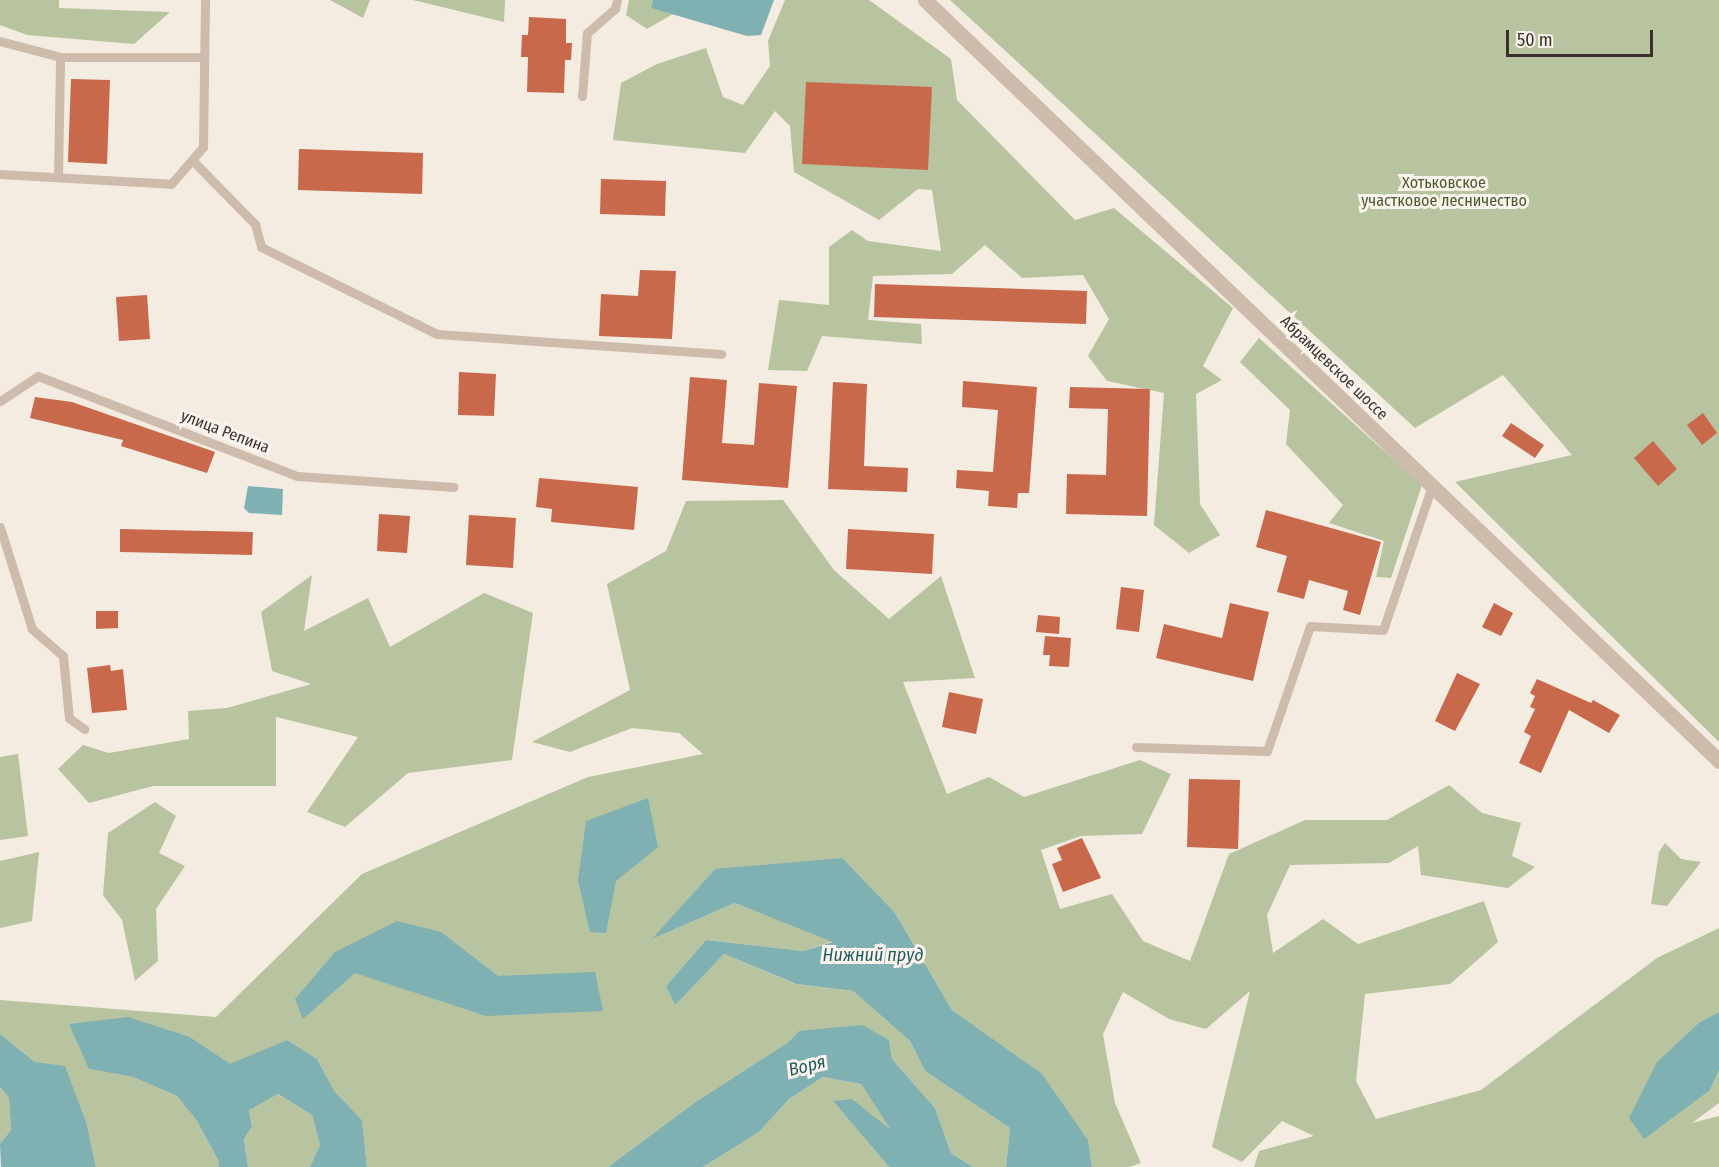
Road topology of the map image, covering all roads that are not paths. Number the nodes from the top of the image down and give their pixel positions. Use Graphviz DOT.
graph roads {
  1 [pos="205,0"];
  2 [pos="617,0"];
  3 [pos="925,0"];
  4 [pos="0,41"];
  5 [pos="60,57"];
  6 [pos="203,57"];
  7 [pos="582,96"];
  8 [pos="192,160"];
  9 [pos="0,174"];
  10 [pos="58,177"];
  11 [pos="721,354"];
  12 [pos="0,401"];
  13 [pos="1432,486"];
  14 [pos="454,487"];
  15 [pos="0,527"];
  16 [pos="84,729"];
  17 [pos="1136,747"];
  18 [pos="1719,761"];
  1 -- 6 [label="lane"];
  2 -- 7 [label="lane"];
  3 -- 13 [label="street, Абрамцевское шоссе"];
  4 -- 5 [label="lane"];
  5 -- 6 [label="lane"];
  5 -- 10 [label="lane"];
  6 -- 8 [label="lane"];
  8 -- 10 [label="lane"];
  8 -- 11 [label="lane"];
  9 -- 10 [label="lane"];
  12 -- 14 [label="lane, улица Репина"];
  13 -- 17 [label="lane"];
  13 -- 18 [label="street, Абрамцевское шоссе"];
  15 -- 16 [label="lane"];
}
